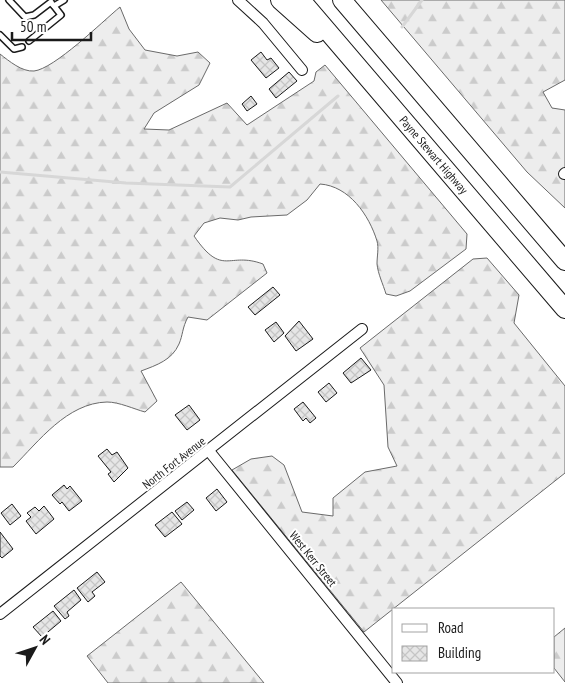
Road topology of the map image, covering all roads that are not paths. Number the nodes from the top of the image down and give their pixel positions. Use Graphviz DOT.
graph roads {
  1 [pos="10,0"];
  2 [pos="64,0"];
  3 [pos="238,0"];
  4 [pos="280,0"];
  5 [pos="301,0"];
  6 [pos="342,0"];
  7 [pos="352,0"];
  8 [pos="51,3"];
  9 [pos="0,35"];
  10 [pos="29,41"];
  11 [pos="22,47"];
  12 [pos="382,47"];
  13 [pos="302,70"];
  14 [pos="366,78"];
  15 [pos="565,261"];
  16 [pos="565,309"];
  17 [pos="362,329"];
  18 [pos="209,452"];
  19 [pos="0,614"];
  20 [pos="397,683"];
  1 -- 8 [label="lane"];
  2 -- 8 [label="lane"];
  3 -- 13 [label="street"];
  4 -- 14 [label="highway"];
  5 -- 14 [label="highway, Payne Stewart Highway"];
  6 -- 12 [label="highway"];
  7 -- 12 [label="highway"];
  8 -- 10 [label="lane"];
  9 -- 11 [label="lane"];
  12 -- 15 [label="highway"];
  14 -- 16 [label="highway, Payne Stewart Highway"];
  17 -- 18 [label="street, North Fort Avenue"];
  18 -- 19 [label="street, North Fort Avenue"];
  18 -- 20 [label="street, West Kerr Street"];
}
